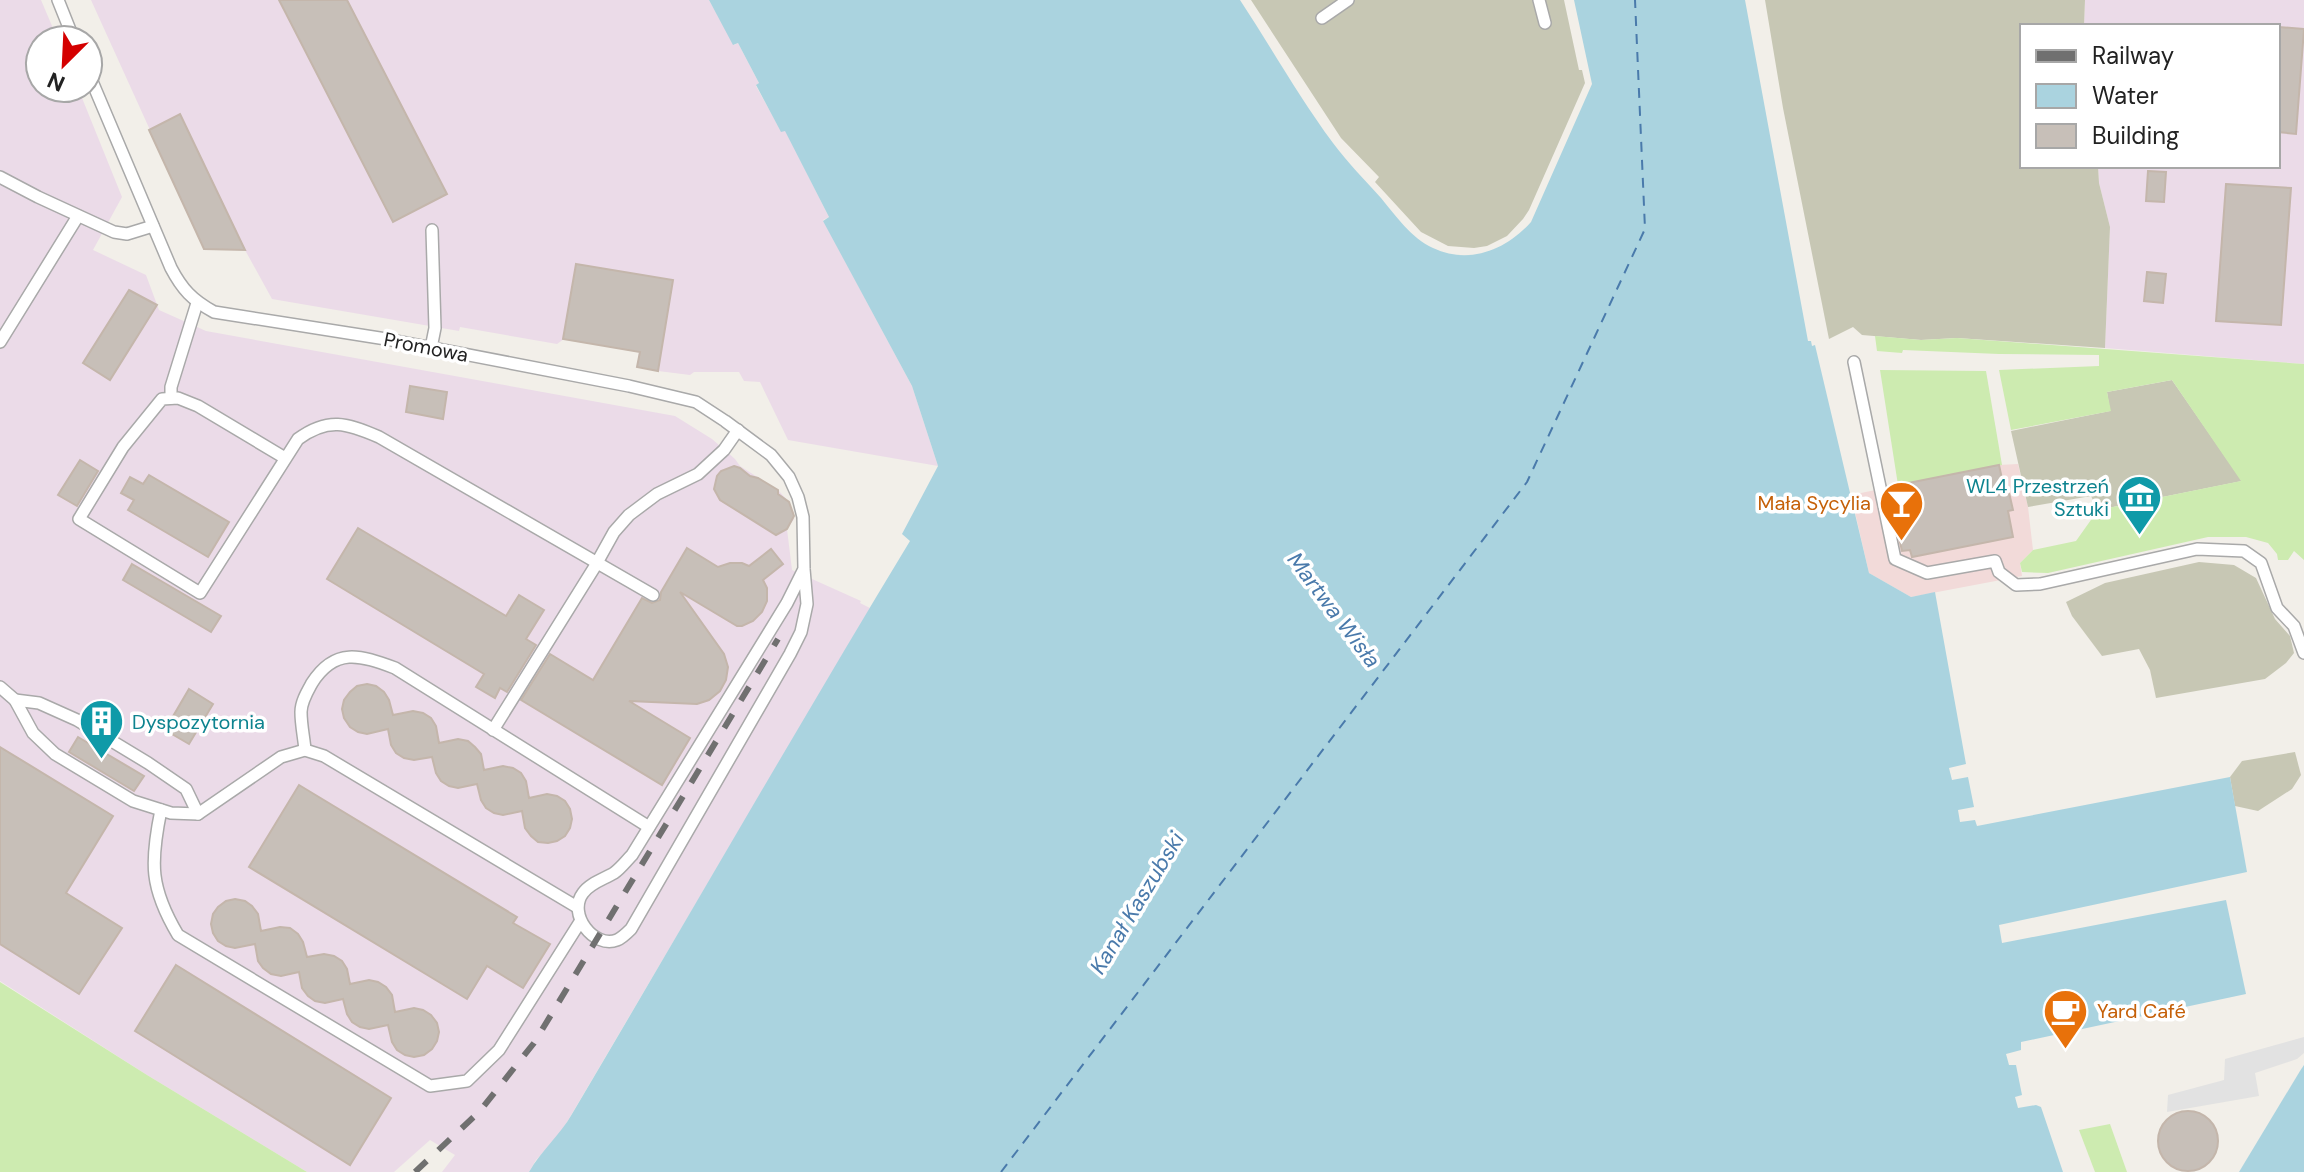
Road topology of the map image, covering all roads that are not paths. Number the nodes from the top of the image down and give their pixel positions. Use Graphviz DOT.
graph roads {
  1 [pos="58,0"];
  2 [pos="1348,0"];
  3 [pos="1539,0"];
  4 [pos="1322,18"];
  5 [pos="1545,23"];
  6 [pos="68,24"];
  7 [pos="102,104"];
  8 [pos="0,177"];
  9 [pos="78,216"];
  10 [pos="153,226"];
  11 [pos="432,230"];
  12 [pos="197,303"];
  13 [pos="0,342"];
  14 [pos="431,348"];
  15 [pos="1854,362"];
  16 [pos="171,398"];
  17 [pos="738,430"];
  18 [pos="285,458"];
  19 [pos="598,562"];
  20 [pos="804,569"];
  21 [pos="653,595"];
  22 [pos="2304,653"];
  23 [pos="0,687"];
  24 [pos="15,700"];
  25 [pos="493,730"];
  26 [pos="305,750"];
  27 [pos="161,810"];
  28 [pos="198,814"];
  29 [pos="649,827"];
  30 [pos="577,907"];
  31 [pos="580,922"];
  1 -- 6 [label="lane"];
  2 -- 4 [label="lane"];
  3 -- 5 [label="lane"];
  7 -- 10 [label="lane"];
  8 -- 9 [label="lane"];
  9 -- 10 [label="lane"];
  9 -- 13 [label="lane"];
  10 -- 12 [label="lane"];
  11 -- 14 [label="lane"];
  12 -- 14 [label="lane, Promowa"];
  12 -- 16 [label="lane"];
  14 -- 17 [label="lane, Promowa"];
  15 -- 22 [label="lane"];
  16 -- 18 [label="lane"];
  16 -- 18 [label="lane"];
  17 -- 19 [label="lane"];
  17 -- 20 [label="lane, Promowa"];
  18 -- 19 [label="lane"];
  19 -- 21 [label="lane"];
  19 -- 25 [label="lane"];
  20 -- 29 [label="lane"];
  20 -- 31 [label="lane, Promowa"];
  23 -- 24 [label="lane"];
  24 -- 27 [label="lane"];
  24 -- 28 [label="lane"];
  25 -- 26 [label="lane"];
  25 -- 29 [label="lane"];
  26 -- 28 [label="lane"];
  26 -- 30 [label="lane"];
  27 -- 28 [label="lane"];
  27 -- 31 [label="lane"];
  29 -- 30 [label="lane"];
  30 -- 31 [label="lane"];
}
